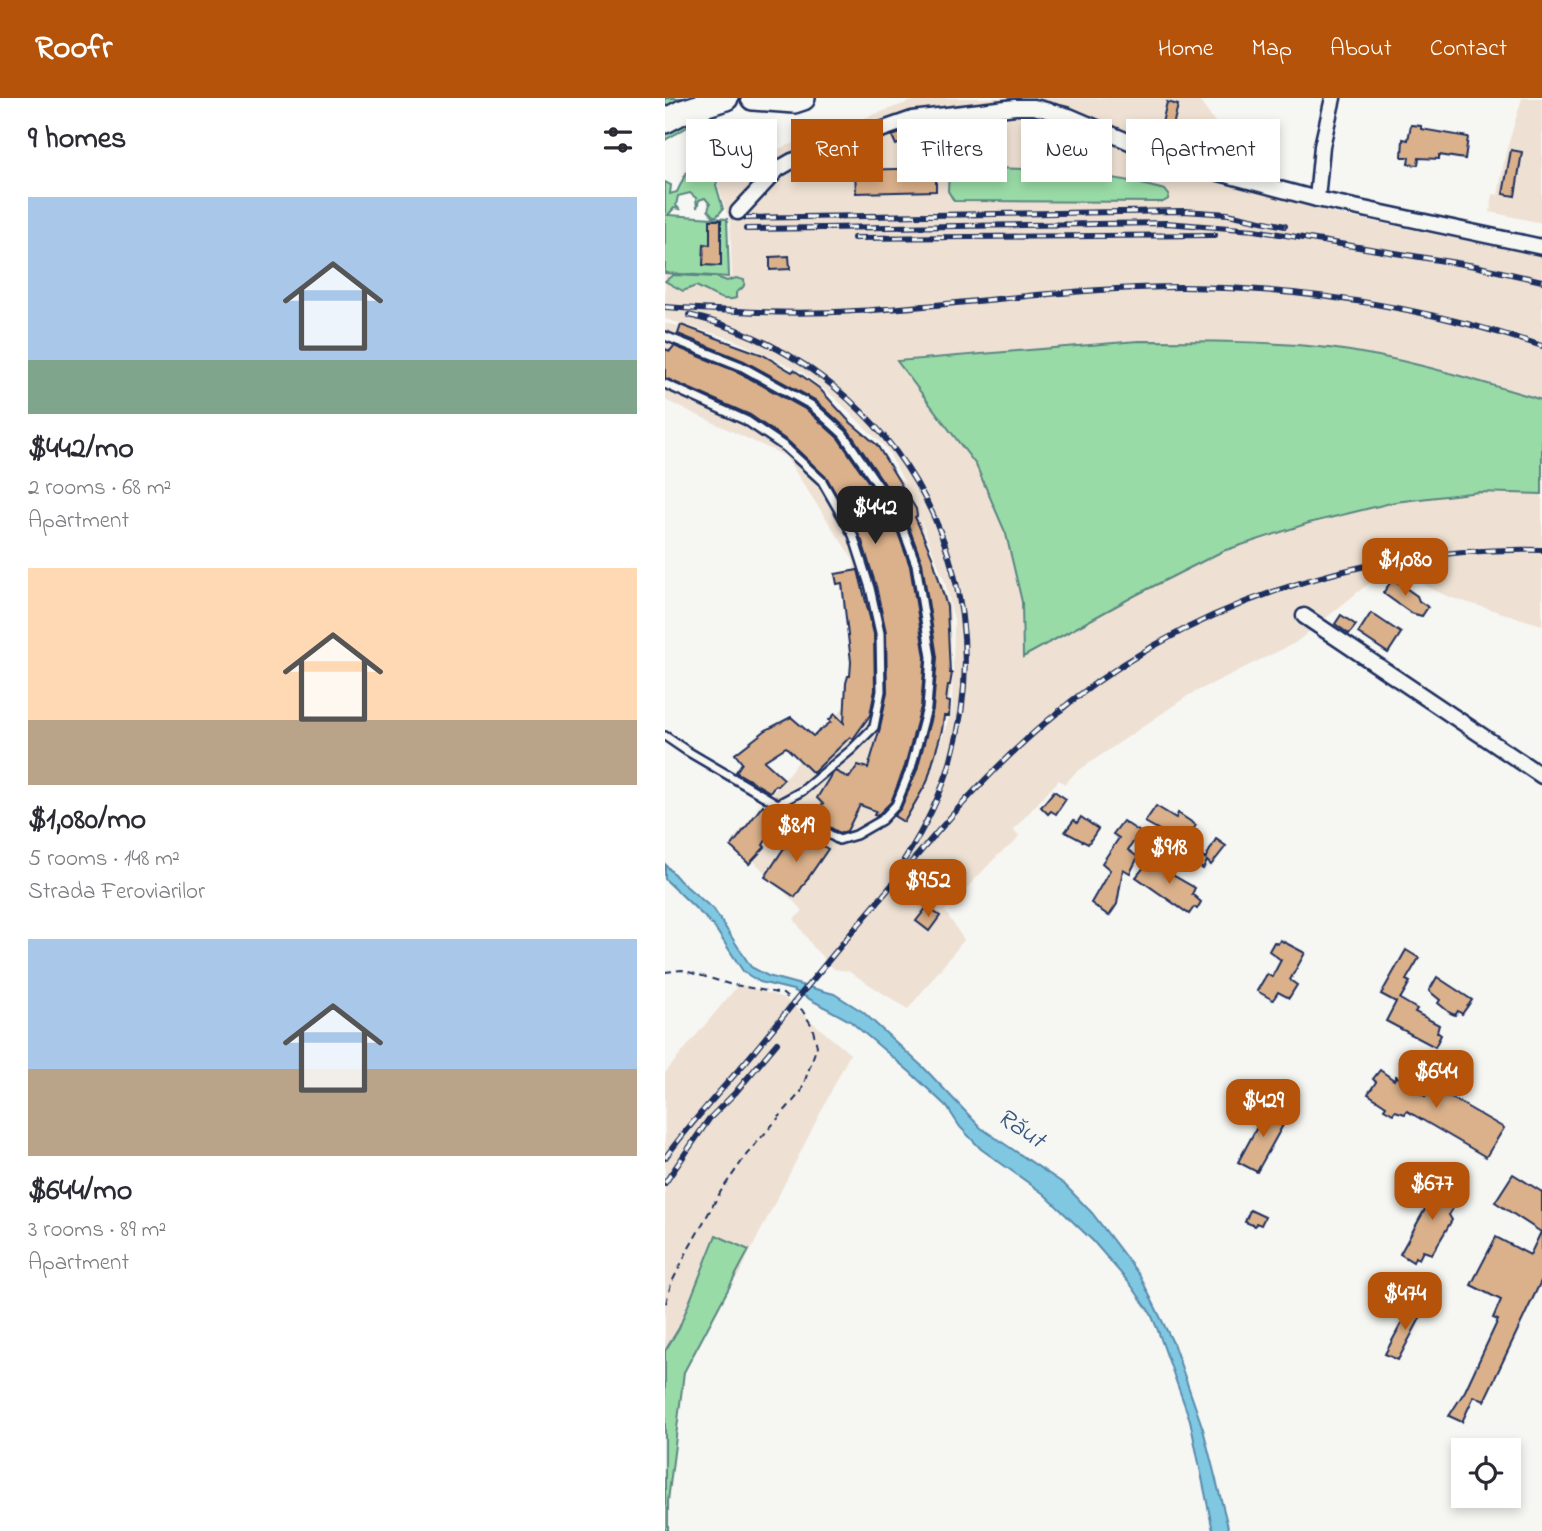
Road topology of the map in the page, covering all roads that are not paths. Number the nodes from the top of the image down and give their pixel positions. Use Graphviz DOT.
graph roads {
  1 [pos="726,98"];
  2 [pos="753,98"];
  3 [pos="1333,98"];
  4 [pos="799,100"];
  5 [pos="665,121"];
  6 [pos="1317,199"];
  7 [pos="739,212"];
  8 [pos="1542,247"];
  9 [pos="665,336"];
  10 [pos="665,384"];
  11 [pos="1304,617"];
  12 [pos="665,736"];
  13 [pos="1542,776"];
  14 [pos="778,804"];
  1 -- 5 [label="highway"];
  2 -- 4 [label="highway"];
  3 -- 6 [label="street"];
  6 -- 7 [label="street"];
  6 -- 8 [label="street"];
  9 -- 14 [label="lane"];
  10 -- 14 [label="lane"];
  11 -- 13 [label="street"];
  12 -- 14 [label="lane"];
}
